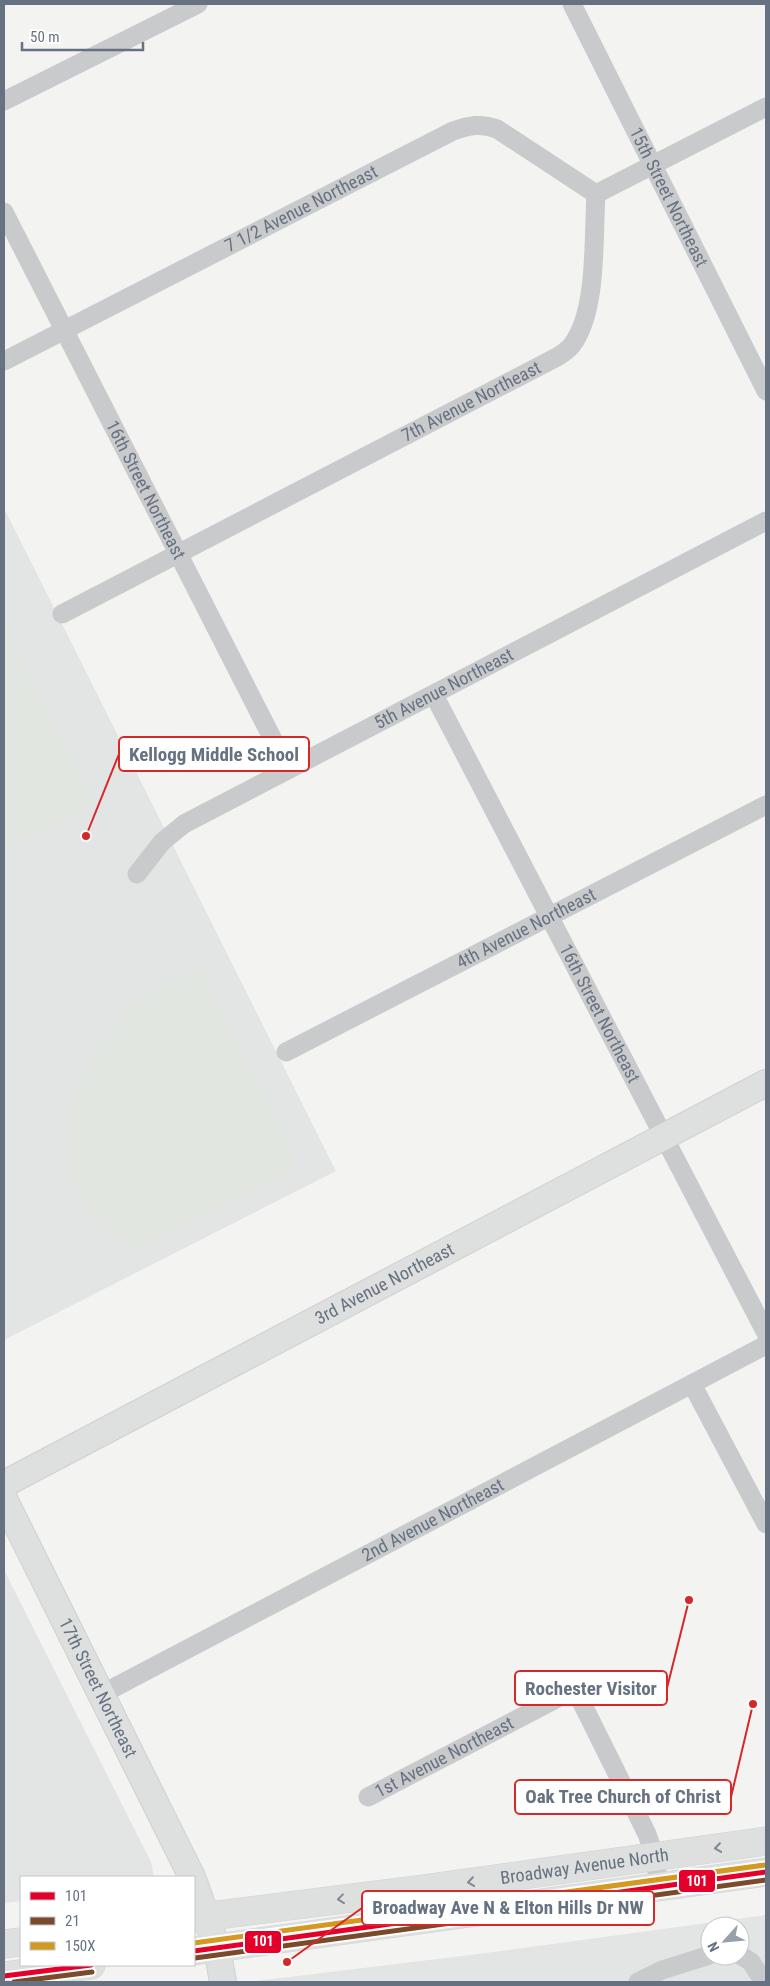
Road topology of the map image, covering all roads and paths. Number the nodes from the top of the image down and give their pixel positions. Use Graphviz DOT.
graph roads {
  1 [pos="198,4"];
  2 [pos="572,4"];
  3 [pos="4,101"];
  4 [pos="766,107"];
  5 [pos="651,165"];
  6 [pos="596,194"];
  7 [pos="4,212"];
  8 [pos="66,331"];
  9 [pos="4,361"];
  10 [pos="766,391"];
  11 [pos="766,521"];
  12 [pos="178,555"];
  13 [pos="62,614"];
  14 [pos="434,695"];
  15 [pos="288,769"];
  16 [pos="766,805"];
  17 [pos="137,874"];
  18 [pos="549,917"];
  19 [pos="286,1052"];
  20 [pos="766,1083"];
  21 [pos="663,1138"];
  22 [pos="766,1333"];
  23 [pos="766,1345"];
  24 [pos="692,1384"];
  25 [pos="4,1484"];
  26 [pos="4,1498"];
  27 [pos="766,1524"];
  28 [pos="100,1695"];
  29 [pos="368,1797"];
  30 [pos="766,1841"];
  31 [pos="655,1857"];
  32 [pos="766,1872"];
  33 [pos="191,1876"];
  34 [pos="195,1887"];
  35 [pos="658,1887"];
  36 [pos="201,1917"];
  37 [pos="20,1942"];
  38 [pos="4,1944"];
  39 [pos="205,1950"];
  40 [pos="700,1958"];
  41 [pos="750,1962"];
  42 [pos="83,1966"];
  43 [pos="4,1976"];
  44 [pos="223,1982"];
  45 [pos="638,1982"];
  46 [pos="764,1982"];
  1 -- 3 [label="street"];
  2 -- 5 [label="street, 15th Street Northeast"];
  4 -- 5 [label="street"];
  5 -- 6 [label="street"];
  5 -- 10 [label="street, 15th Street Northeast"];
  6 -- 8 [label="street, 7 1/2 Avenue Northeast"];
  6 -- 12 [label="street, 7th Avenue Northeast"];
  7 -- 8 [label="street, 16th Street Northeast"];
  8 -- 9 [label="street, 7 1/2 Avenue Northeast"];
  8 -- 12 [label="street, 16th Street Northeast"];
  11 -- 14 [label="street, 5th Avenue Northeast"];
  12 -- 13 [label="street, 7th Avenue Northeast"];
  12 -- 15 [label="street, 16th Street Northeast"];
  14 -- 15 [label="street, 5th Avenue Northeast"];
  14 -- 18 [label="street, 16th Street Northeast"];
  15 -- 17 [label="street, 5th Avenue Northeast"];
  16 -- 18 [label="street, 4th Avenue Northeast"];
  18 -- 19 [label="street, 4th Avenue Northeast"];
  18 -- 21 [label="street, 16th Street Northeast"];
  20 -- 21 [label="street, 3rd Avenue Northeast"];
  21 -- 22 [label="street, 16th Street Northeast"];
  21 -- 25 [label="street, 3rd Avenue Northeast"];
  23 -- 24 [label="street, 2nd Avenue Northeast"];
  24 -- 27 [label="street"];
  24 -- 28 [label="street, 2nd Avenue Northeast"];
  26 -- 28 [label="street, 17th Street Northeast"];
  28 -- 33 [label="street, 17th Street Northeast"];
  29 -- 31 [label="street, 1st Avenue Northeast"];
  30 -- 31 [label="main road, Broadway Avenue North, one-way"];
  31 -- 35 [label="street"];
  31 -- 36 [label="main road, Broadway Avenue North, one-way"];
  32 -- 35 [label="main road, Broadway Avenue North"];
  34 -- 36 [label="street"];
  35 -- 39 [label="main road, Broadway Avenue North"];
  36 -- 39 [label="street"];
  37 -- 38 [label="main road"];
  39 -- 44 [label="street"];
  40 -- 45 [label="street"];
  41 -- 46 [label="street"];
  42 -- 43 [label="main road"];
}
